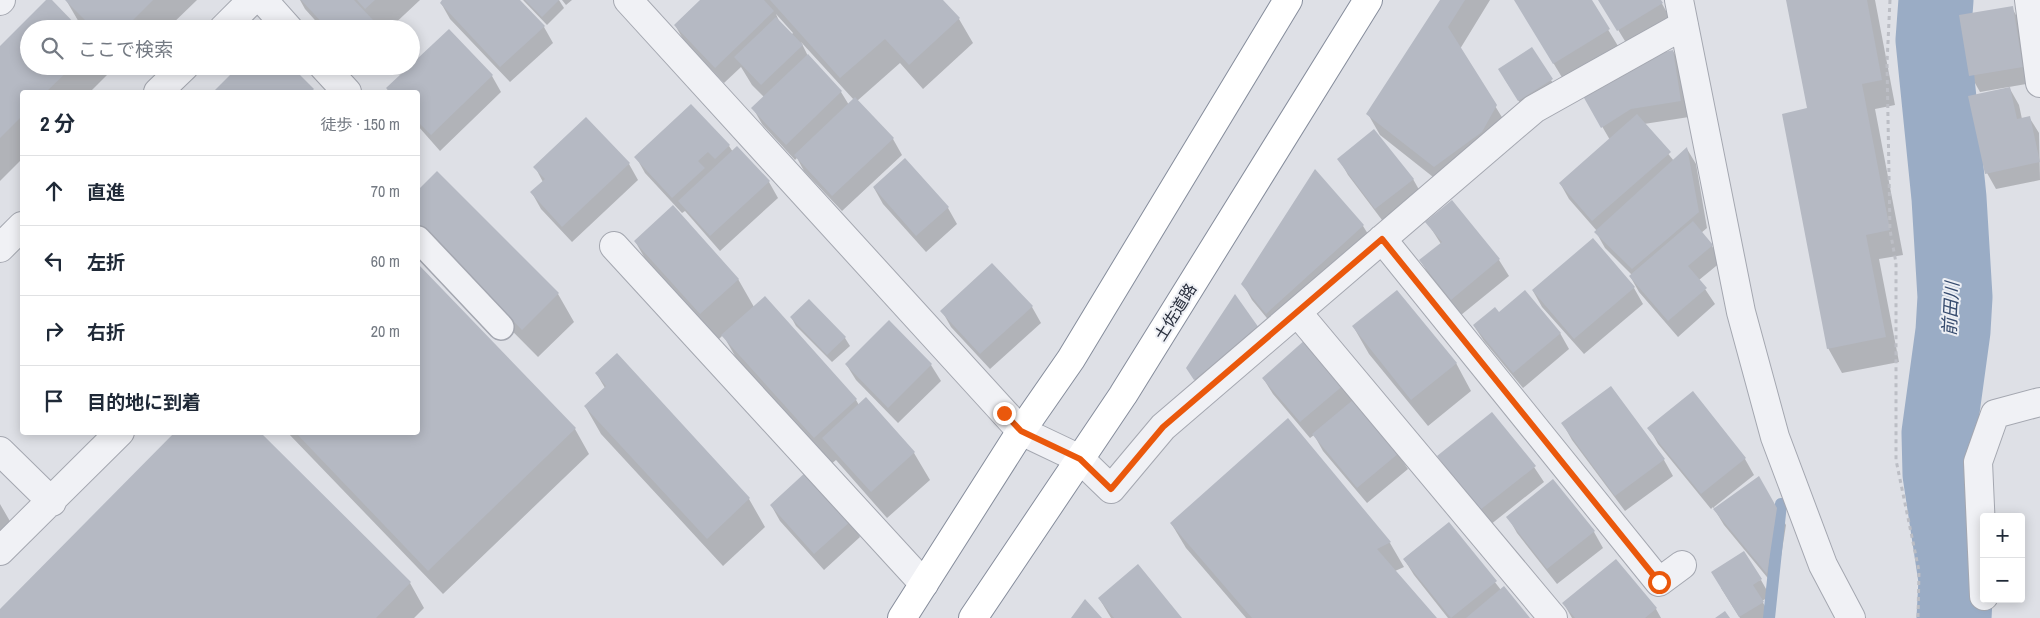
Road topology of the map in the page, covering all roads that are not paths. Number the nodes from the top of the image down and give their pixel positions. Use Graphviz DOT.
graph roads {
  1 [pos="252,0"];
  2 [pos="263,0"];
  3 [pos="628,0"];
  4 [pos="1288,0"];
  5 [pos="1368,0"];
  6 [pos="2029,0"];
  7 [pos="1681,12"];
  8 [pos="232,20"];
  9 [pos="281,20"];
  10 [pos="2037,43"];
  11 [pos="176,75"];
  12 [pos="331,75"];
  13 [pos="2040,83"];
  14 [pos="160,90"];
  15 [pos="345,90"];
  16 [pos="20,228"];
  17 [pos="1382,239"];
  18 [pos="420,241"];
  19 [pos="614,246"];
  20 [pos="0,248"];
  21 [pos="1297,312"];
  22 [pos="501,327"];
  23 [pos="2040,402"];
  24 [pos="1021,431"];
  25 [pos="117,435"];
  26 [pos="0,451"];
  27 [pos="1080,459"];
  28 [pos="52,502"];
  29 [pos="0,551"];
  30 [pos="1982,558"];
  31 [pos="1682,566"];
  32 [pos="924,584"];
  33 [pos="1984,603"];
  34 [pos="902,618"];
  35 [pos="973,618"];
  36 [pos="1553,618"];
  37 [pos="1851,618"];
  38 [pos="1985,618"];
  1 -- 8 [label="street"];
  2 -- 9 [label="street"];
  3 -- 24 [label="street"];
  4 -- 24 [label="highway"];
  5 -- 27 [label="highway, 土佐道路"];
  6 -- 10 [label="street"];
  7 -- 17 [label="street"];
  7 -- 37 [label="street"];
  10 -- 13 [label="street"];
  11 -- 14 [label="street"];
  12 -- 15 [label="street"];
  16 -- 20 [label="street"];
  17 -- 21 [label="street"];
  17 -- 31 [label="street"];
  18 -- 22 [label="lane"];
  19 -- 32 [label="street"];
  21 -- 27 [label="street"];
  21 -- 36 [label="street"];
  23 -- 30 [label="street"];
  24 -- 27 [label="street"];
  24 -- 32 [label="highway"];
  25 -- 28 [label="street"];
  26 -- 28 [label="street"];
  27 -- 35 [label="highway, 土佐道路"];
  28 -- 29 [label="street"];
  32 -- 34 [label="highway"];
  33 -- 38 [label="street"];
}
